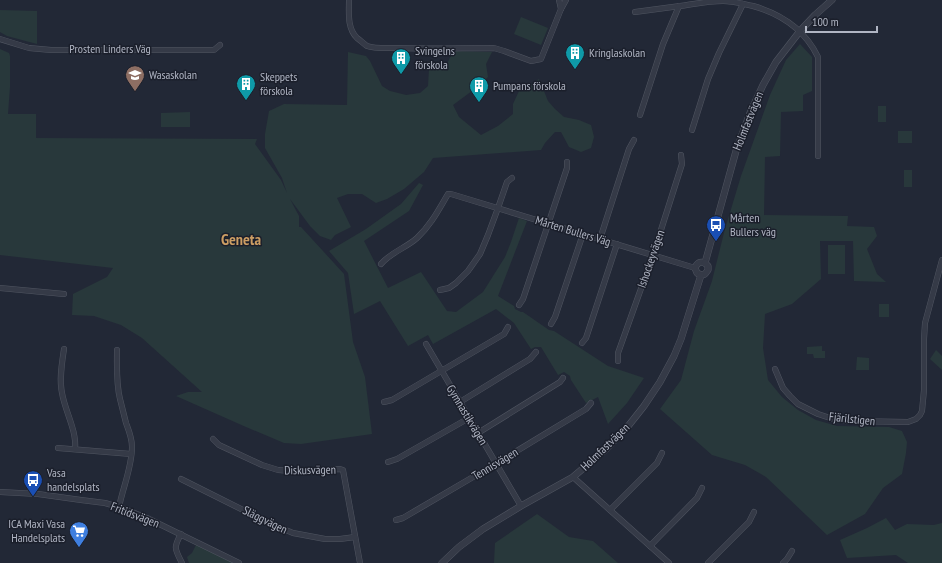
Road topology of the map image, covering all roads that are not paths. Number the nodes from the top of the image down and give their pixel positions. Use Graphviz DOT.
graph roads {
  1 [pos="349,0"];
  2 [pos="559,0"];
  3 [pos="566,0"];
  4 [pos="832,0"];
  5 [pos="743,4"];
  6 [pos="679,6"];
  7 [pos="562,9"];
  8 [pos="635,12"];
  9 [pos="800,31"];
  10 [pos="0,39"];
  11 [pos="220,45"];
  12 [pos="640,115"];
  13 [pos="692,130"];
  14 [pos="634,140"];
  15 [pos="681,155"];
  16 [pos="818,156"];
  17 [pos="567,162"];
  18 [pos="512,178"];
  19 [pos="498,208"];
  20 [pos="549,224"];
  21 [pos="583,234"];
  22 [pos="600,239"];
  23 [pos="617,244"];
  24 [pos="653,255"];
  25 [pos="942,260"];
  26 [pos="705,263"];
  27 [pos="381,264"];
  28 [pos="695,268"];
  29 [pos="701,275"];
  30 [pos="0,288"];
  31 [pos="440,290"];
  32 [pos="64,294"];
  33 [pos="519,305"];
  34 [pos="551,324"];
  35 [pos="508,327"];
  36 [pos="582,343"];
  37 [pos="426,344"];
  38 [pos="64,349"];
  39 [pos="117,350"];
  40 [pos="536,352"];
  41 [pos="618,361"];
  42 [pos="775,369"];
  43 [pos="441,371"];
  44 [pos="563,378"];
  45 [pos="384,402"];
  46 [pos="460,402"];
  47 [pos="591,403"];
  48 [pos="469,418"];
  49 [pos="478,433"];
  50 [pos="213,439"];
  51 [pos="58,448"];
  52 [pos="75,449"];
  53 [pos="662,453"];
  54 [pos="131,454"];
  55 [pos="388,462"];
  56 [pos="497,464"];
  57 [pos="573,477"];
  58 [pos="181,479"];
  59 [pos="702,488"];
  60 [pos="0,492"];
  61 [pos="521,506"];
  62 [pos="119,507"];
  63 [pos="610,510"];
  64 [pos="754,512"];
  65 [pos="396,520"];
  66 [pos="181,534"];
  67 [pos="355,537"];
  68 [pos="650,546"];
  69 [pos="792,551"];
  70 [pos="182,563"];
  71 [pos="239,563"];
  72 [pos="360,563"];
  73 [pos="442,563"];
  74 [pos="669,563"];
  75 [pos="708,563"];
  76 [pos="783,563"];
  1 -- 7 [label="street"];
  2 -- 7 [label="street"];
  3 -- 7 [label="street"];
  4 -- 9 [label="street, Holmfastvägen"];
  5 -- 6 [label="street"];
  5 -- 9 [label="street"];
  5 -- 13 [label="street"];
  6 -- 8 [label="street"];
  6 -- 12 [label="street"];
  9 -- 16 [label="street"];
  9 -- 26 [label="street, Holmfastvägen"];
  10 -- 11 [label="street, Prosten Linders Väg"];
  14 -- 22 [label="street"];
  15 -- 24 [label="street, Ishockeyvägen"];
  17 -- 20 [label="street"];
  18 -- 19 [label="street"];
  19 -- 20 [label="street, Mårten Bullers Väg"];
  19 -- 27 [label="street, Mårten Bullers Väg"];
  19 -- 31 [label="street"];
  20 -- 21 [label="street, Mårten Bullers Väg"];
  20 -- 33 [label="street"];
  21 -- 22 [label="street, Mårten Bullers Väg"];
  21 -- 34 [label="street"];
  22 -- 23 [label="street, Mårten Bullers Väg"];
  23 -- 24 [label="street, Mårten Bullers Väg"];
  23 -- 36 [label="street"];
  24 -- 28 [label="street, Mårten Bullers Väg"];
  24 -- 41 [label="street, Ishockeyvägen"];
  25 -- 42 [label="street, Fjärilstigen"];
  26 -- 28 [label="street"];
  26 -- 29 [label="street"];
  28 -- 29 [label="street"];
  29 -- 57 [label="street, Holmfastvägen"];
  30 -- 32 [label="street"];
  35 -- 43 [label="street"];
  37 -- 43 [label="street, Gymnastikvägen"];
  38 -- 52 [label="street"];
  39 -- 54 [label="street"];
  40 -- 46 [label="street"];
  43 -- 45 [label="street"];
  43 -- 46 [label="street, Gymnastikvägen"];
  44 -- 49 [label="street"];
  46 -- 48 [label="street, Gymnastikvägen"];
  47 -- 56 [label="street, Tennisvägen"];
  48 -- 49 [label="street, Gymnastikvägen"];
  48 -- 55 [label="street"];
  49 -- 56 [label="street, Gymnastikvägen"];
  50 -- 67 [label="street, Diskusvägen"];
  51 -- 52 [label="street"];
  52 -- 54 [label="street"];
  53 -- 63 [label="street"];
  54 -- 62 [label="street"];
  56 -- 61 [label="street, Gymnastikvägen"];
  56 -- 65 [label="street, Tennisvägen"];
  57 -- 61 [label="street, Holmfastvägen"];
  57 -- 63 [label="street"];
  58 -- 67 [label="street, Släggvägen"];
  59 -- 68 [label="street"];
  60 -- 62 [label="street, Fritidsvägen"];
  61 -- 73 [label="street, Holmfastvägen"];
  62 -- 66 [label="street, Fritidsvägen"];
  63 -- 68 [label="street"];
  64 -- 75 [label="street"];
  66 -- 70 [label="street"];
  66 -- 71 [label="street, Fritidsvägen"];
  67 -- 72 [label="street, Diskusvägen"];
  68 -- 74 [label="street"];
  69 -- 76 [label="street"];
}
